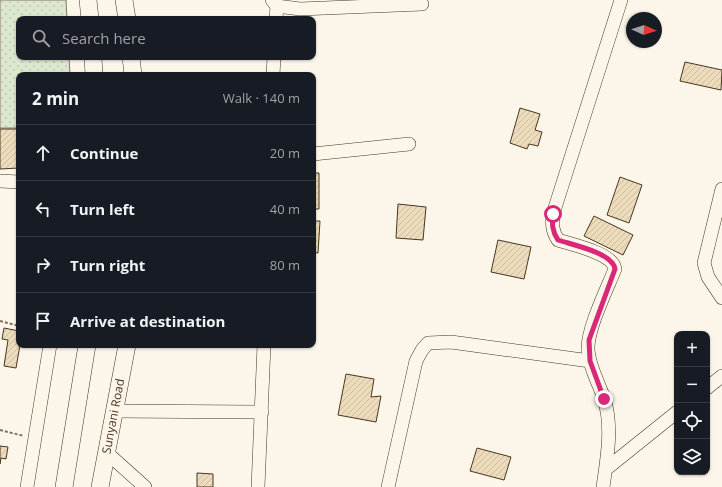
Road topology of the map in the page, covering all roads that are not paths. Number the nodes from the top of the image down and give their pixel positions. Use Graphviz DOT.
graph roads {
  1 [pos="88,0"];
  2 [pos="124,0"];
  3 [pos="621,0"];
  4 [pos="275,3"];
  5 [pos="422,4"];
  6 [pos="90,16"];
  7 [pos="126,16"];
  8 [pos="276,16"];
  9 [pos="93,60"];
  10 [pos="131,60"];
  11 [pos="274,60"];
  12 [pos="94,72"];
  13 [pos="133,72"];
  14 [pos="272,72"];
  15 [pos="409,144"];
  16 [pos="316,154"];
  17 [pos="0,181"];
  18 [pos="16,182"];
  19 [pos="722,189"];
  20 [pos="722,298"];
  21 [pos="50,348"];
  22 [pos="87,348"];
  23 [pos="127,348"];
  24 [pos="264,348"];
  25 [pos="590,361"];
  26 [pos="722,376"];
  27 [pos="710,386"];
  28 [pos="114,411"];
  29 [pos="262,412"];
  30 [pos="674,414"];
  31 [pos="106,452"];
  32 [pos="606,469"];
  33 [pos="27,487"];
  34 [pos="64,487"];
  35 [pos="100,487"];
  36 [pos="145,487"];
  37 [pos="258,487"];
  38 [pos="388,487"];
  39 [pos="603,487"];
  1 -- 6 [label="main road"];
  2 -- 7 [label="main road"];
  3 -- 25 [label="street"];
  4 -- 5 [label="street"];
  4 -- 8 [label="street"];
  9 -- 12 [label="main road"];
  10 -- 13 [label="main road"];
  11 -- 14 [label="street"];
  15 -- 16 [label="street"];
  17 -- 18 [label="street"];
  19 -- 20 [label="street"];
  21 -- 33 [label="street"];
  22 -- 34 [label="main road"];
  23 -- 28 [label="main road, Sunyani Road"];
  24 -- 29 [label="street"];
  25 -- 32 [label="street"];
  25 -- 38 [label="street"];
  26 -- 27 [label="street"];
  28 -- 29 [label="street"];
  28 -- 31 [label="main road, Sunyani Road"];
  29 -- 37 [label="street"];
  30 -- 32 [label="street"];
  31 -- 35 [label="main road, Sunyani Road"];
  31 -- 36 [label="street"];
  32 -- 39 [label="street"];
}
